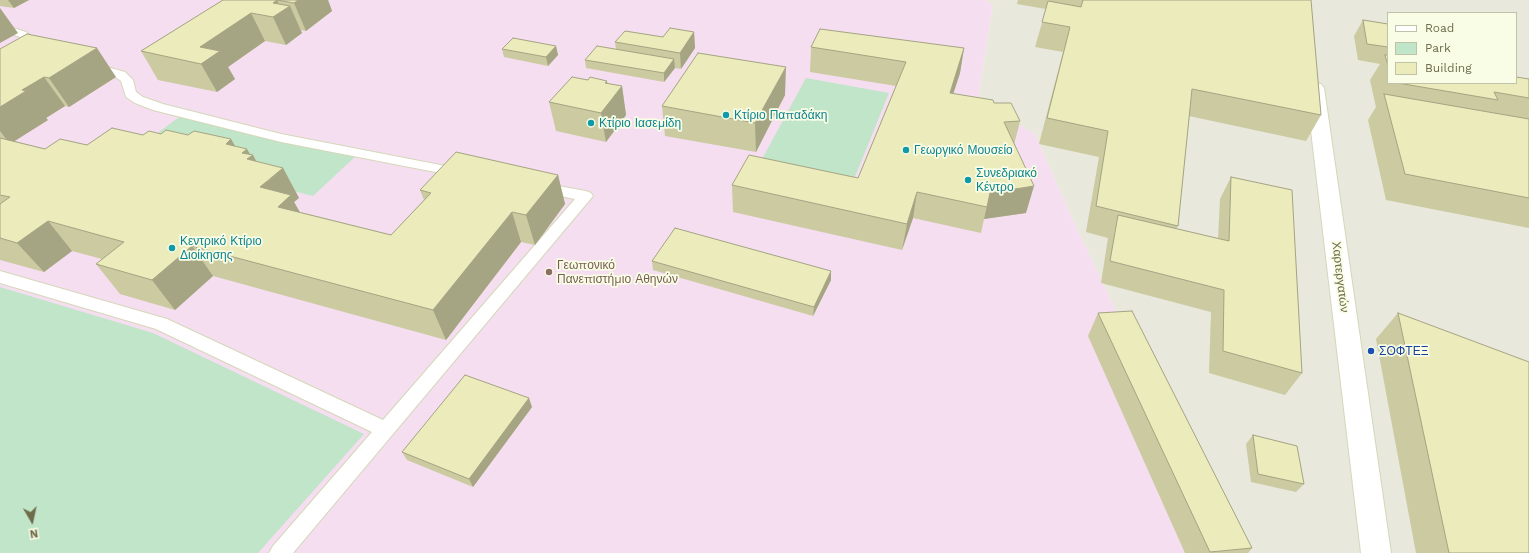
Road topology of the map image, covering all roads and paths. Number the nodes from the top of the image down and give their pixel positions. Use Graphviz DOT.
graph roads {
  1 [pos="0,27"];
  2 [pos="32,56"];
  3 [pos="80,63"];
  4 [pos="1313,71"];
  5 [pos="477,176"];
  6 [pos="524,184"];
  7 [pos="0,277"];
  8 [pos="386,430"];
  9 [pos="280,553"];
  10 [pos="1376,553"];
  1 -- 2 [label="lane"];
  3 -- 5 [label="lane"];
  4 -- 10 [label="street, Χαρτεργατών"];
  6 -- 8 [label="lane"];
  7 -- 8 [label="lane"];
  8 -- 9 [label="lane"];
}
